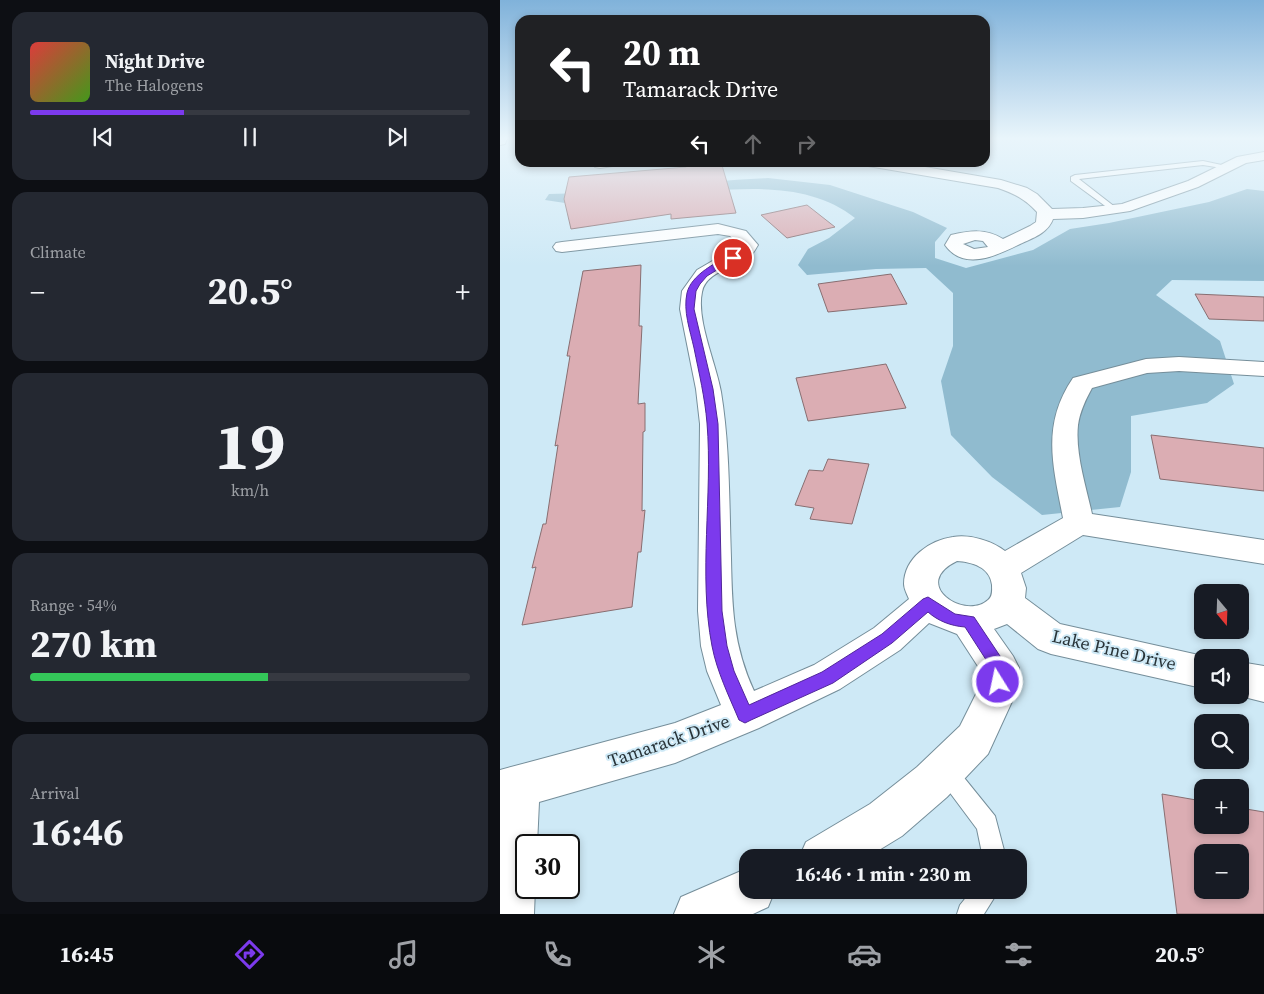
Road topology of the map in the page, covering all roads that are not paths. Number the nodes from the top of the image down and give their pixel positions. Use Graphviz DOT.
graph roads {
  1 [pos="981,181"];
  2 [pos="1076,181"];
  3 [pos="1200,181"];
  4 [pos="1112,209"];
  5 [pos="1045,214"];
  6 [pos="562,247"];
  7 [pos="996,249"];
  8 [pos="1264,369"];
  9 [pos="1079,524"];
  10 [pos="1264,552"];
  11 [pos="1002,568"];
  12 [pos="928,603"];
  13 [pos="1006,603"];
  14 [pos="969,622"];
  15 [pos="1194,669"];
  16 [pos="1249,681"];
  17 [pos="1264,684"];
  18 [pos="745,715"];
  19 [pos="945,769"];
  20 [pos="509,790"];
  21 [pos="837,849"];
  22 [pos="993,849"];
  23 [pos="739,895"];
  24 [pos="980,899"];
  25 [pos="510,914"];
  26 [pos="698,914"];
  27 [pos="969,914"];
  1 -- 5 [label="street"];
  2 -- 4 [label="lane"];
  3 -- 4 [label="street"];
  4 -- 5 [label="street"];
  5 -- 7 [label="street"];
  6 -- 18 [label="street"];
  8 -- 9 [label="street"];
  9 -- 10 [label="street"];
  9 -- 11 [label="street"];
  11 -- 12 [label="street"];
  11 -- 13 [label="street"];
  12 -- 14 [label="street"];
  12 -- 18 [label="street, Tamarack Drive"];
  13 -- 14 [label="street"];
  13 -- 15 [label="street, Lake Pine Drive"];
  14 -- 19 [label="street"];
  16 -- 17 [label="street"];
  18 -- 20 [label="street, Tamarack Drive"];
  19 -- 21 [label="street"];
  19 -- 22 [label="lane"];
  20 -- 25 [label="street"];
  23 -- 26 [label="street"];
  24 -- 27 [label="lane"];
}
